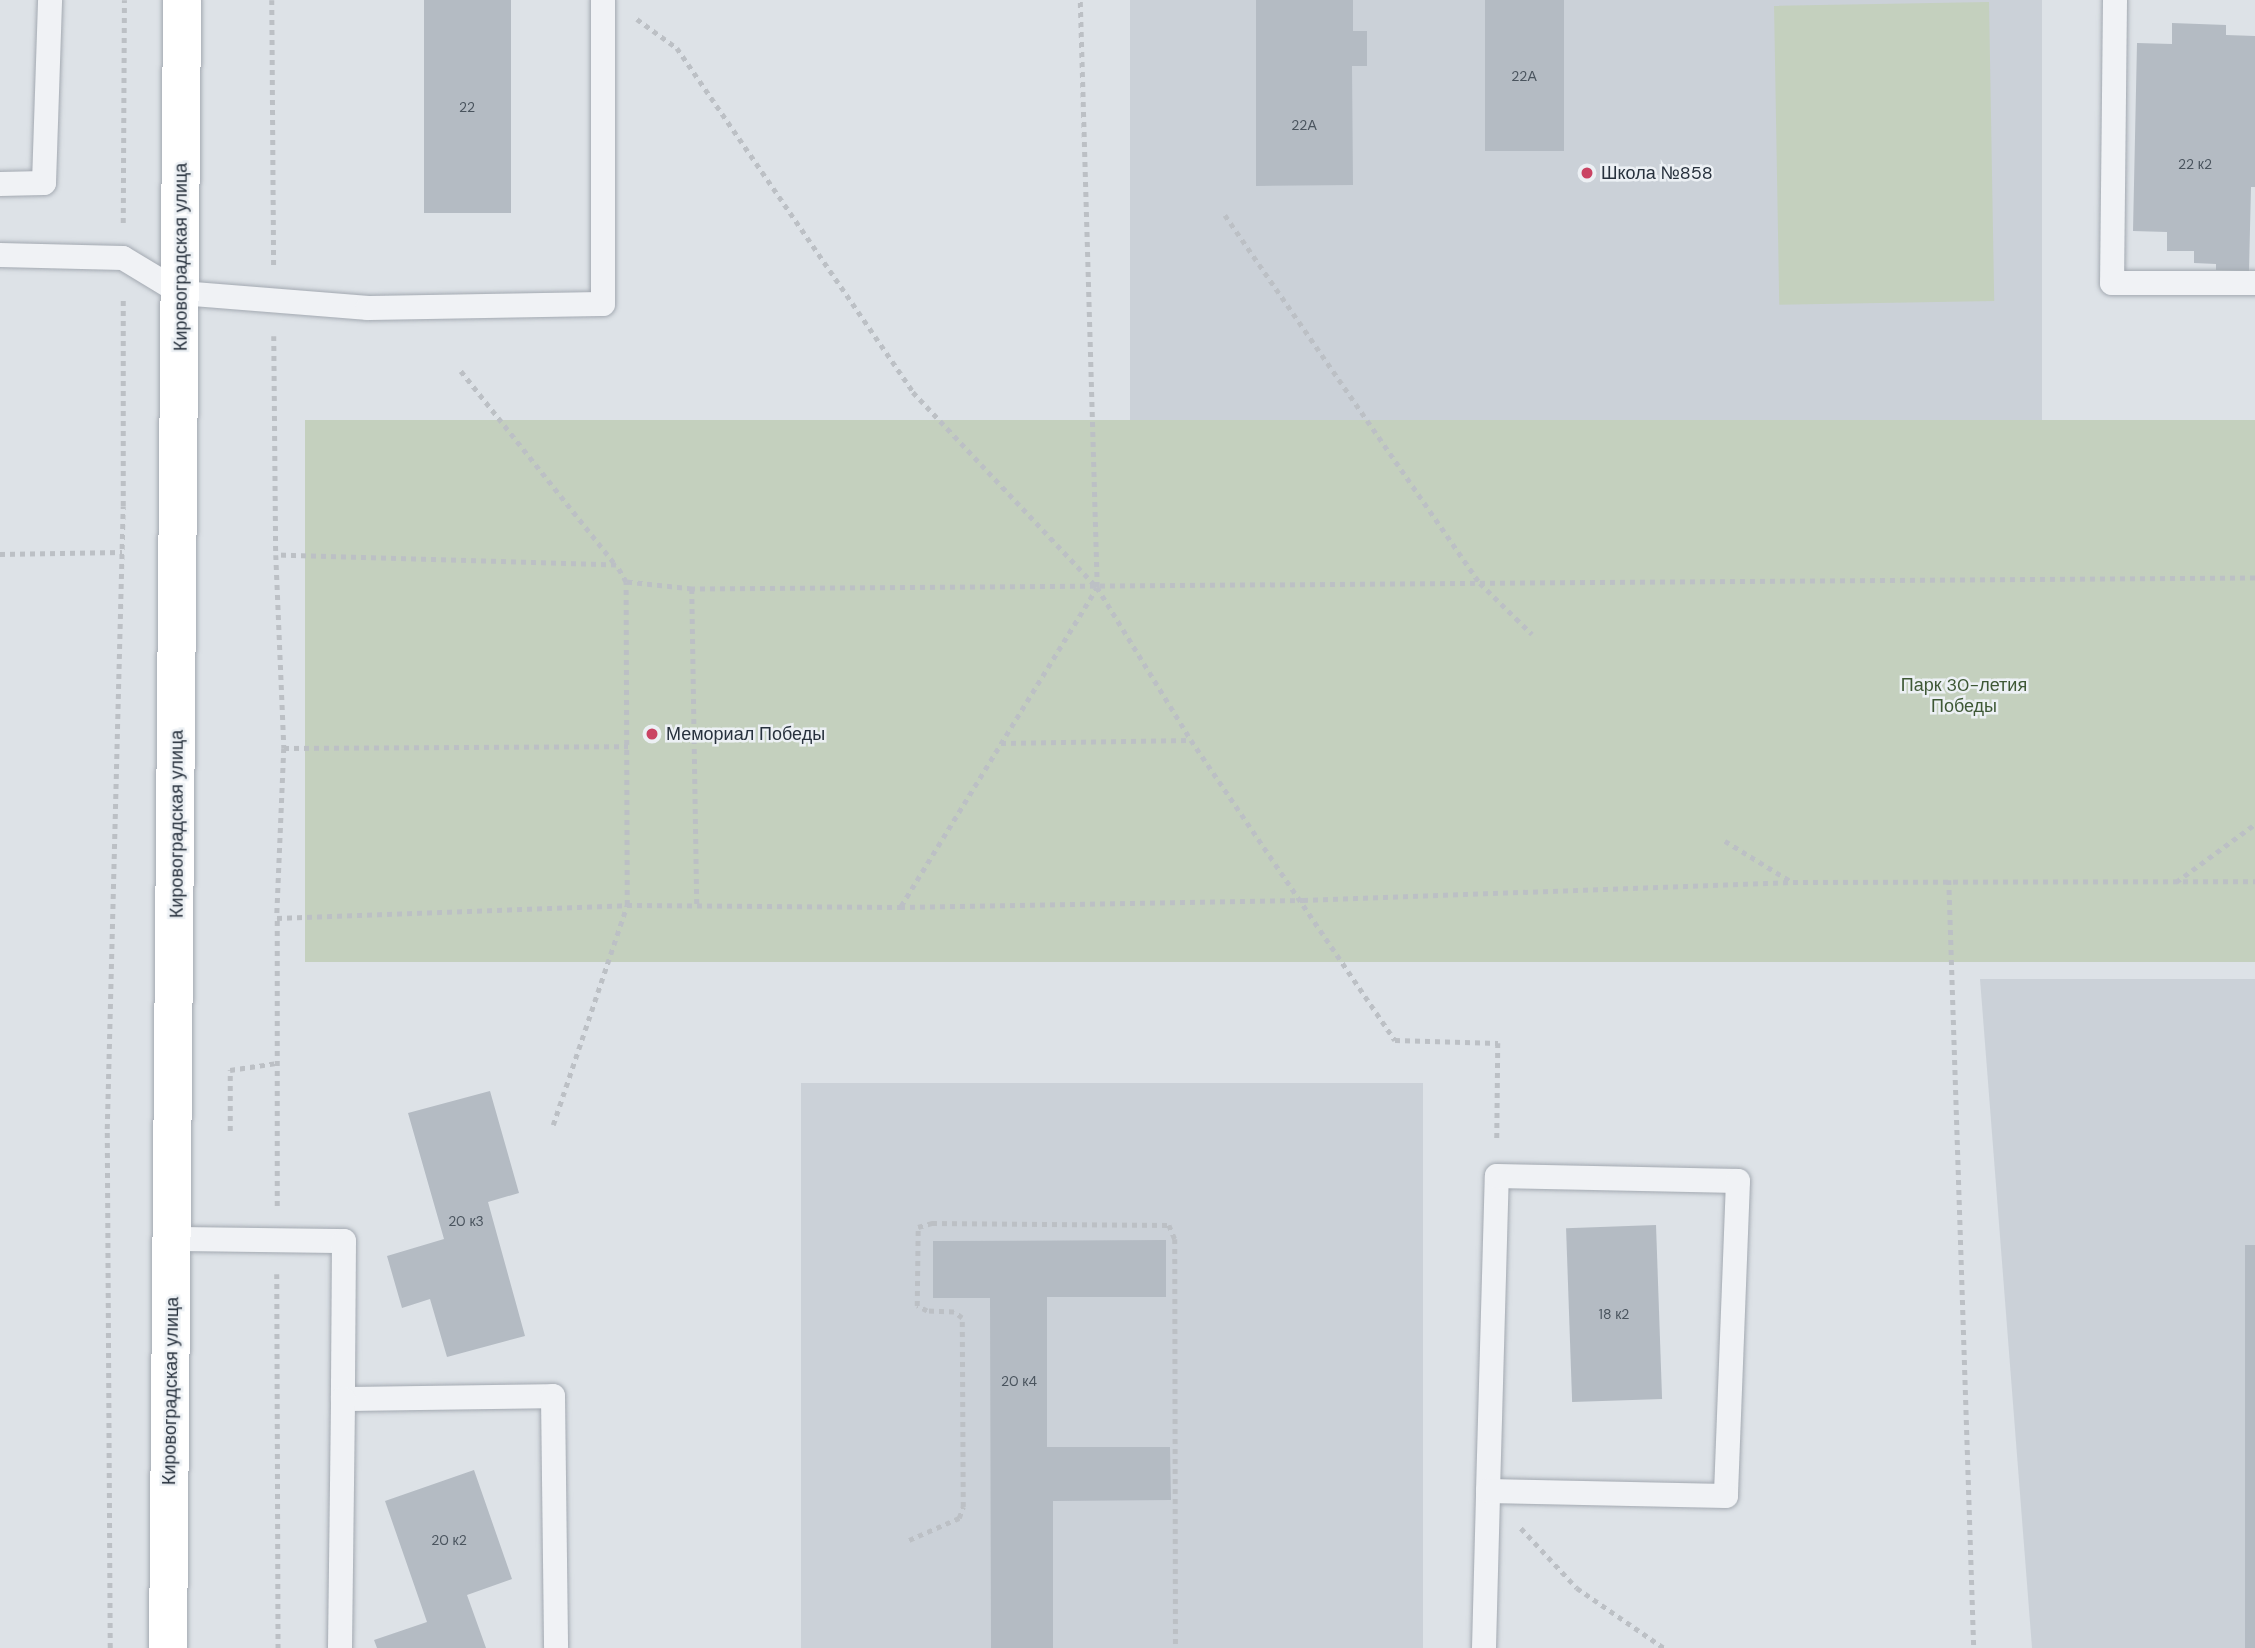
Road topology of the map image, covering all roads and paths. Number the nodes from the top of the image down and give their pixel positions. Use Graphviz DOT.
graph roads {
  1 [pos="50,0"];
  2 [pos="124,0"];
  3 [pos="182,0"];
  4 [pos="603,0"];
  5 [pos="1080,0"];
  6 [pos="2115,0"];
  7 [pos="633,16"];
  8 [pos="0,184"];
  9 [pos="1224,215"];
  10 [pos="0,255"];
  11 [pos="123,258"];
  12 [pos="2255,283"];
  13 [pos="181,293"];
  14 [pos="461,371"];
  15 [pos="122,552"];
  16 [pos="0,554"];
  17 [pos="615,565"];
  18 [pos="2255,578"];
  19 [pos="626,582"];
  20 [pos="1480,583"];
  21 [pos="1097,587"];
  22 [pos="692,589"];
  23 [pos="1532,634"];
  24 [pos="1191,740"];
  25 [pos="1001,743"];
  26 [pos="628,746"];
  27 [pos="284,748"];
  28 [pos="2255,824"];
  29 [pos="1725,841"];
  30 [pos="1949,880"];
  31 [pos="2255,881"];
  32 [pos="2176,882"];
  33 [pos="1793,883"];
  34 [pos="1303,900"];
  35 [pos="627,905"];
  36 [pos="697,905"];
  37 [pos="900,907"];
  38 [pos="277,918"];
  39 [pos="277,1063"];
  40 [pos="553,1125"];
  41 [pos="230,1131"];
  42 [pos="1497,1176"];
  43 [pos="173,1239"];
  44 [pos="277,1240"];
  45 [pos="343,1399"];
  46 [pos="1488,1491"];
  47 [pos="909,1540"];
  48 [pos="110,1648"];
  49 [pos="168,1648"];
  50 [pos="278,1648"];
  51 [pos="340,1648"];
  52 [pos="556,1648"];
  53 [pos="1176,1648"];
  54 [pos="1484,1648"];
  55 [pos="1664,1648"];
  56 [pos="1975,1648"];
  1 -- 8 [label="lane"];
  2 -- 11 [label="path"];
  3 -- 13 [label="street, Кировоградская улица"];
  4 -- 13 [label="lane"];
  5 -- 21 [label="path"];
  6 -- 12 [label="lane"];
  7 -- 21 [label="path"];
  9 -- 20 [label="path"];
  10 -- 11 [label="lane"];
  11 -- 13 [label="lane"];
  11 -- 15 [label="path"];
  13 -- 43 [label="street, Кировоградская улица"];
  14 -- 17 [label="path"];
  15 -- 16 [label="path"];
  15 -- 48 [label="path"];
  17 -- 19 [label="path"];
  17 -- 27 [label="path"];
  18 -- 20 [label="path"];
  19 -- 22 [label="path"];
  19 -- 26 [label="path"];
  20 -- 21 [label="path"];
  20 -- 23 [label="path"];
  21 -- 22 [label="path"];
  21 -- 24 [label="path"];
  21 -- 25 [label="path"];
  22 -- 36 [label="path"];
  24 -- 25 [label="path"];
  24 -- 34 [label="path"];
  25 -- 37 [label="path"];
  26 -- 27 [label="path"];
  26 -- 35 [label="path"];
  27 -- 38 [label="path"];
  28 -- 32 [label="path"];
  29 -- 33 [label="path"];
  30 -- 32 [label="path"];
  30 -- 33 [label="path"];
  30 -- 56 [label="path"];
  31 -- 32 [label="path"];
  33 -- 34 [label="path"];
  34 -- 37 [label="path"];
  34 -- 42 [label="path"];
  35 -- 36 [label="path"];
  35 -- 38 [label="path"];
  35 -- 40 [label="path"];
  36 -- 37 [label="path"];
  38 -- 39 [label="path"];
  39 -- 41 [label="path"];
  39 -- 44 [label="path"];
  42 -- 46 [label="lane"];
  42 -- 46 [label="lane"];
  43 -- 44 [label="lane"];
  43 -- 49 [label="street, Кировоградская улица"];
  44 -- 45 [label="lane"];
  44 -- 50 [label="path"];
  45 -- 51 [label="lane"];
  45 -- 52 [label="lane"];
  46 -- 54 [label="lane"];
  46 -- 55 [label="path"];
  47 -- 53 [label="path"];
}
